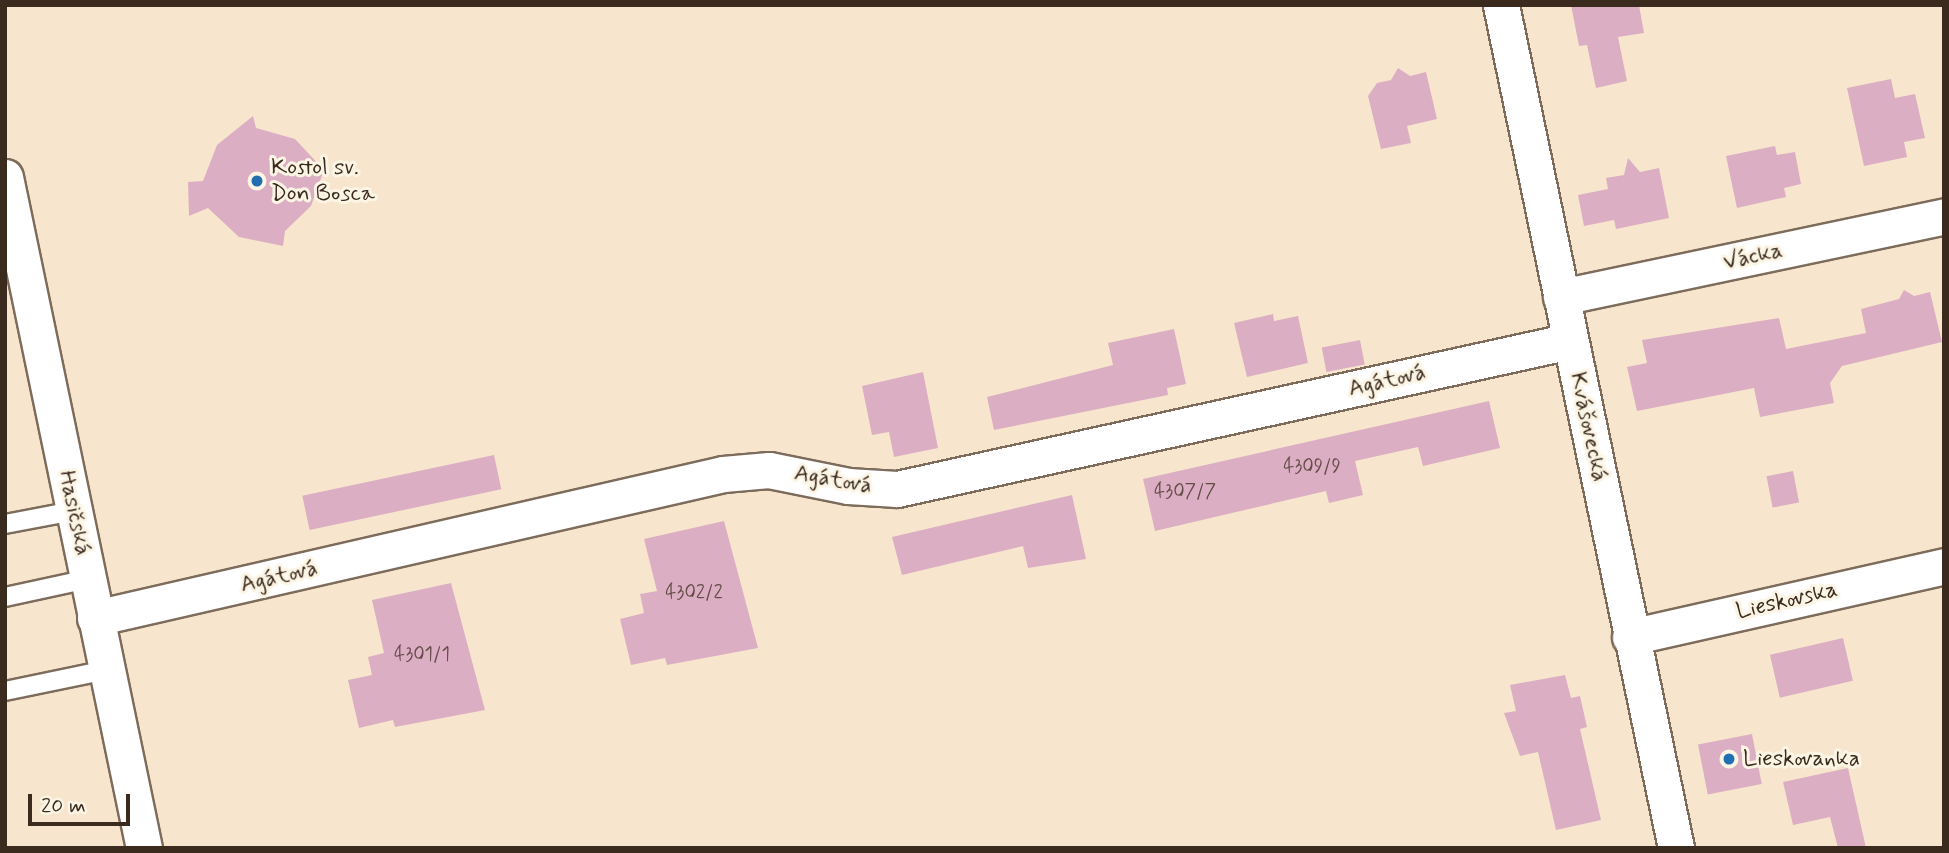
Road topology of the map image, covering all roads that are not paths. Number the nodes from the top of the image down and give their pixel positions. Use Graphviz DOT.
graph roads {
  1 [pos="1501,5"];
  2 [pos="5,177"];
  3 [pos="1944,216"];
  4 [pos="16,289"];
  5 [pos="1561,298"];
  6 [pos="1570,341"];
  7 [pos="73,511"];
  8 [pos="5,524"];
  9 [pos="1944,566"];
  10 [pos="88,579"];
  11 [pos="5,597"];
  12 [pos="96,618"];
  13 [pos="1630,637"];
  14 [pos="106,670"];
  15 [pos="5,691"];
  16 [pos="144,848"];
  17 [pos="1676,848"];
  1 -- 5 [label="street, Kvášovecká"];
  2 -- 4 [label="street, Hasičská"];
  3 -- 5 [label="street, Vácka"];
  4 -- 7 [label="street, Hasičská"];
  5 -- 6 [label="street, Kvášovecká"];
  6 -- 12 [label="street, Agátová"];
  6 -- 13 [label="street, Kvášovecká"];
  7 -- 8 [label="lane"];
  7 -- 10 [label="street, Hasičská"];
  9 -- 13 [label="street, Lieskovska"];
  10 -- 11 [label="lane"];
  10 -- 12 [label="street, Hasičská"];
  12 -- 14 [label="street, Hasičská"];
  13 -- 17 [label="street, Kvášovecká"];
  14 -- 15 [label="lane"];
  14 -- 16 [label="street, Hasičská"];
}
